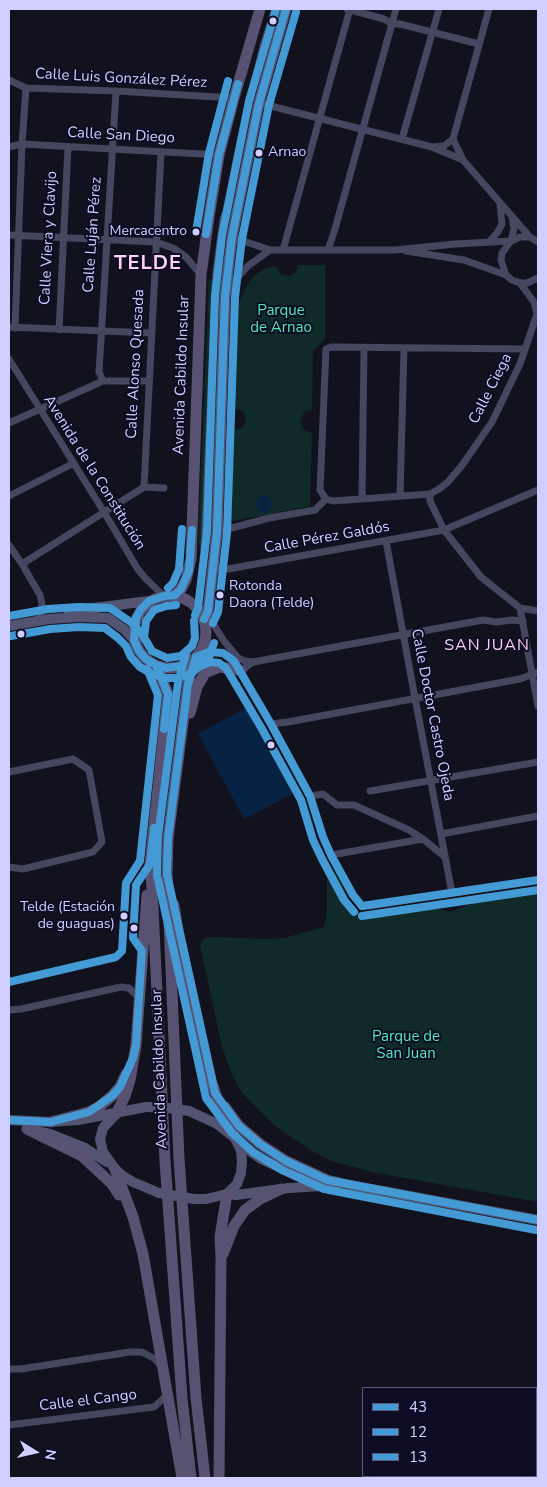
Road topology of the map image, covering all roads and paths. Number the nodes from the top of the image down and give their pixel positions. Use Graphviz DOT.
graph roads {
  1 [pos="260,9"];
  2 [pos="275,9"];
  3 [pos="286,9"];
  4 [pos="349,9"];
  5 [pos="396,9"];
  6 [pos="440,9"];
  7 [pos="489,9"];
  8 [pos="392,24"];
  9 [pos="433,32"];
  10 [pos="479,44"];
  11 [pos="9,80"];
  12 [pos="26,88"];
  13 [pos="116,91"];
  14 [pos="234,98"];
  15 [pos="259,103"];
  16 [pos="320,117"];
  17 [pos="363,128"];
  18 [pos="402,139"];
  19 [pos="453,139"];
  20 [pos="22,144"];
  21 [pos="68,147"];
  22 [pos="432,147"];
  23 [pos="9,148"];
  24 [pos="112,149"];
  25 [pos="161,152"];
  26 [pos="219,154"];
  27 [pos="463,160"];
  28 [pos="499,201"];
  29 [pos="512,217"];
  30 [pos="9,234"];
  31 [pos="19,235"];
  32 [pos="63,236"];
  33 [pos="232,237"];
  34 [pos="530,238"];
  35 [pos="106,239"];
  36 [pos="511,241"];
  37 [pos="538,241"];
  38 [pos="156,242"];
  39 [pos="489,242"];
  40 [pos="270,250"];
  41 [pos="283,250"];
  42 [pos="328,250"];
  43 [pos="395,250"];
  44 [pos="201,275"];
  45 [pos="506,275"];
  46 [pos="538,278"];
  47 [pos="520,283"];
  48 [pos="226,296"];
  49 [pos="538,314"];
  50 [pos="12,328"];
  51 [pos="58,330"];
  52 [pos="102,331"];
  53 [pos="151,333"];
  54 [pos="364,348"];
  55 [pos="404,349"];
  56 [pos="525,349"];
  57 [pos="9,359"];
  58 [pos="103,381"];
  59 [pos="149,381"];
  60 [pos="39,410"];
  61 [pos="9,423"];
  62 [pos="74,463"];
  63 [pos="144,487"];
  64 [pos="164,488"];
  65 [pos="538,490"];
  66 [pos="430,494"];
  67 [pos="9,496"];
  68 [pos="400,496"];
  69 [pos="326,499"];
  70 [pos="362,499"];
  71 [pos="104,512"];
  72 [pos="444,530"];
  73 [pos="217,532"];
  74 [pos="386,541"];
  75 [pos="9,545"];
  76 [pos="204,549"];
  77 [pos="22,564"];
  78 [pos="214,567"];
  79 [pos="169,595"];
  80 [pos="149,601"];
  81 [pos="520,608"];
  82 [pos="538,611"];
  83 [pos="44,620"];
  84 [pos="204,620"];
  85 [pos="523,621"];
  86 [pos="9,626"];
  87 [pos="404,635"];
  88 [pos="134,640"];
  89 [pos="195,658"];
  90 [pos="253,662"];
  91 [pos="156,666"];
  92 [pos="241,672"];
  93 [pos="535,674"];
  94 [pos="414,698"];
  95 [pos="538,706"];
  96 [pos="271,724"];
  97 [pos="181,740"];
  98 [pos="538,762"];
  99 [pos="9,772"];
  100 [pos="430,780"];
  101 [pos="370,791"];
  102 [pos="310,796"];
  103 [pos="538,816"];
  104 [pos="441,834"];
  105 [pos="423,839"];
  106 [pos="331,855"];
  107 [pos="445,858"];
  108 [pos="150,864"];
  109 [pos="9,867"];
  110 [pos="167,874"];
  111 [pos="538,880"];
  112 [pos="452,893"];
  113 [pos="138,997"];
  114 [pos="9,1010"];
  115 [pos="133,1058"];
  116 [pos="215,1093"];
  117 [pos="116,1114"];
  118 [pos="9,1120"];
  119 [pos="51,1122"];
  120 [pos="9,1124"];
  121 [pos="27,1129"];
  122 [pos="236,1140"];
  123 [pos="113,1167"];
  124 [pos="327,1180"];
  125 [pos="350,1185"];
  126 [pos="281,1189"];
  127 [pos="228,1194"];
  128 [pos="133,1217"];
  129 [pos="538,1220"];
  130 [pos="221,1258"];
  131 [pos="9,1369"];
  132 [pos="162,1369"];
  133 [pos="166,1396"];
  134 [pos="9,1425"];
  135 [pos="182,1478"];
  136 [pos="191,1478"];
  137 [pos="205,1478"];
  138 [pos="219,1478"];
  1 -- 14 [label="main road, Avenida Cabildo Insular"];
  2 -- 76 [label="street"];
  3 -- 15 [label="main road"];
  4 -- 8 [label="street"];
  4 -- 16 [label="street"];
  5 -- 8 [label="street"];
  6 -- 9 [label="street"];
  7 -- 10 [label="street"];
  8 -- 9 [label="street"];
  8 -- 17 [label="street"];
  9 -- 10 [label="street"];
  9 -- 18 [label="street"];
  10 -- 19 [label="street"];
  11 -- 12 [label="street, Calle Luis González Pérez"];
  12 -- 13 [label="street, Calle Luis González Pérez"];
  12 -- 20 [label="street"];
  13 -- 14 [label="street, Calle Luis González Pérez"];
  13 -- 24 [label="street, Calle Luján Pérez"];
  14 -- 26 [label="main road, Avenida Cabildo Insular"];
  15 -- 16 [label="street"];
  15 -- 33 [label="main road"];
  16 -- 17 [label="street"];
  16 -- 41 [label="street"];
  17 -- 18 [label="street"];
  17 -- 42 [label="street"];
  18 -- 22 [label="street"];
  19 -- 22 [label="street"];
  19 -- 27 [label="street"];
  20 -- 21 [label="street, Calle San Diego"];
  20 -- 23 [label="street"];
  20 -- 31 [label="street"];
  21 -- 24 [label="street, Calle San Diego"];
  21 -- 32 [label="street, Calle Viera y Clavijo"];
  22 -- 27 [label="street"];
  24 -- 25 [label="street, Calle San Diego"];
  24 -- 35 [label="street, Calle Luján Pérez"];
  25 -- 26 [label="street, Calle San Diego"];
  25 -- 38 [label="street, Calle Alonso Quesada"];
  26 -- 44 [label="main road, Avenida Cabildo Insular"];
  27 -- 28 [label="street"];
  28 -- 29 [label="street"];
  28 -- 39 [label="street"];
  29 -- 34 [label="street"];
  29 -- 36 [label="street"];
  30 -- 31 [label="street"];
  31 -- 32 [label="street"];
  31 -- 50 [label="street"];
  32 -- 35 [label="street"];
  32 -- 51 [label="street, Calle Viera y Clavijo"];
  33 -- 40 [label="street"];
  33 -- 48 [label="main road"];
  34 -- 36 [label="street"];
  34 -- 37 [label="street"];
  35 -- 38 [label="street"];
  35 -- 52 [label="street, Calle Luján Pérez"];
  36 -- 39 [label="street"];
  36 -- 45 [label="street"];
  38 -- 44 [label="street"];
  38 -- 53 [label="street, Calle Alonso Quesada"];
  39 -- 43 [label="street"];
  40 -- 41 [label="street"];
  40 -- 48 [label="street"];
  41 -- 42 [label="street"];
  42 -- 43 [label="street"];
  43 -- 45 [label="street"];
  44 -- 79 [label="main road, Avenida Cabildo Insular"];
  45 -- 47 [label="street"];
  46 -- 47 [label="street"];
  47 -- 49 [label="street, Calle Ciega"];
  48 -- 73 [label="main road"];
  49 -- 56 [label="street, Calle Ciega"];
  50 -- 51 [label="street"];
  51 -- 52 [label="street"];
  52 -- 53 [label="street"];
  52 -- 58 [label="street, Calle Luján Pérez"];
  53 -- 59 [label="street, Calle Alonso Quesada"];
  54 -- 55 [label="street"];
  54 -- 69 [label="street"];
  54 -- 70 [label="street"];
  55 -- 56 [label="street"];
  55 -- 68 [label="street"];
  56 -- 66 [label="street, Calle Ciega"];
  57 -- 60 [label="street, Avenida de la Constitución"];
  58 -- 59 [label="street"];
  58 -- 60 [label="street"];
  59 -- 63 [label="street, Calle Alonso Quesada"];
  60 -- 61 [label="street"];
  60 -- 62 [label="street, Avenida de la Constitución"];
  62 -- 67 [label="street"];
  62 -- 71 [label="street, Avenida de la Constitución"];
  63 -- 64 [label="street"];
  63 -- 71 [label="street"];
  65 -- 72 [label="street, Calle Pérez Galdós"];
  66 -- 68 [label="street"];
  66 -- 72 [label="street"];
  68 -- 70 [label="street"];
  69 -- 70 [label="street"];
  69 -- 73 [label="street"];
  71 -- 77 [label="street"];
  71 -- 79 [label="street, Avenida de la Constitución"];
  72 -- 74 [label="street, Calle Pérez Galdós"];
  72 -- 81 [label="street"];
  73 -- 78 [label="main road"];
  74 -- 78 [label="street, Calle Pérez Galdós"];
  74 -- 87 [label="street, Calle Doctor Castro Ojeda"];
  75 -- 77 [label="street"];
  77 -- 83 [label="street"];
  78 -- 84 [label="main road"];
  79 -- 80 [label="main road"];
  79 -- 84 [label="main road"];
  80 -- 83 [label="main road"];
  80 -- 88 [label="main road"];
  81 -- 82 [label="street"];
  81 -- 85 [label="street"];
  83 -- 86 [label="main road"];
  83 -- 88 [label="main road"];
  84 -- 89 [label="main road"];
  84 -- 90 [label="street"];
  85 -- 87 [label="street"];
  85 -- 93 [label="street"];
  87 -- 90 [label="street"];
  87 -- 94 [label="street, Calle Doctor Castro Ojeda"];
  88 -- 91 [label="main road"];
  89 -- 91 [label="main road"];
  89 -- 92 [label="street"];
  89 -- 97 [label="main road, Avenida Cabildo Insular"];
  90 -- 92 [label="street"];
  91 -- 108 [label="main road, Avenida Cabildo Insular"];
  92 -- 96 [label="street"];
  92 -- 97 [label="main road"];
  93 -- 94 [label="street"];
  93 -- 95 [label="street"];
  94 -- 96 [label="street"];
  94 -- 100 [label="street, Calle Doctor Castro Ojeda"];
  96 -- 102 [label="street"];
  97 -- 110 [label="main road, Avenida Cabildo Insular"];
  98 -- 100 [label="street"];
  99 -- 109 [label="street"];
  100 -- 101 [label="street"];
  100 -- 104 [label="street, Calle Doctor Castro Ojeda"];
  102 -- 105 [label="street"];
  102 -- 106 [label="street"];
  103 -- 104 [label="street"];
  104 -- 107 [label="street, Calle Doctor Castro Ojeda"];
  105 -- 106 [label="street"];
  105 -- 107 [label="street"];
  106 -- 112 [label="street"];
  107 -- 112 [label="street, Calle Doctor Castro Ojeda"];
  108 -- 113 [label="main road"];
  108 -- 136 [label="main road, Avenida Cabildo Insular"];
  110 -- 116 [label="main road"];
  110 -- 137 [label="main road, Avenida Cabildo Insular"];
  111 -- 112 [label="street"];
  113 -- 114 [label="street"];
  113 -- 115 [label="main road"];
  115 -- 117 [label="main road"];
  115 -- 119 [label="main road"];
  116 -- 122 [label="main road"];
  116 -- 124 [label="main road"];
  117 -- 119 [label="main road"];
  117 -- 122 [label="main road, bridge"];
  117 -- 123 [label="main road"];
  118 -- 119 [label="main road"];
  120 -- 121 [label="main road"];
  121 -- 123 [label="main road"];
  121 -- 128 [label="main road"];
  122 -- 124 [label="main road"];
  122 -- 127 [label="main road"];
  123 -- 127 [label="main road, bridge"];
  123 -- 128 [label="main road"];
  124 -- 125 [label="main road"];
  125 -- 126 [label="main road"];
  125 -- 129 [label="main road"];
  126 -- 127 [label="main road"];
  126 -- 130 [label="main road"];
  127 -- 130 [label="main road"];
  128 -- 132 [label="main road"];
  130 -- 138 [label="main road"];
  131 -- 132 [label="street"];
  132 -- 133 [label="main road"];
  133 -- 134 [label="street, Calle el Cango"];
  133 -- 135 [label="main road"];
}
